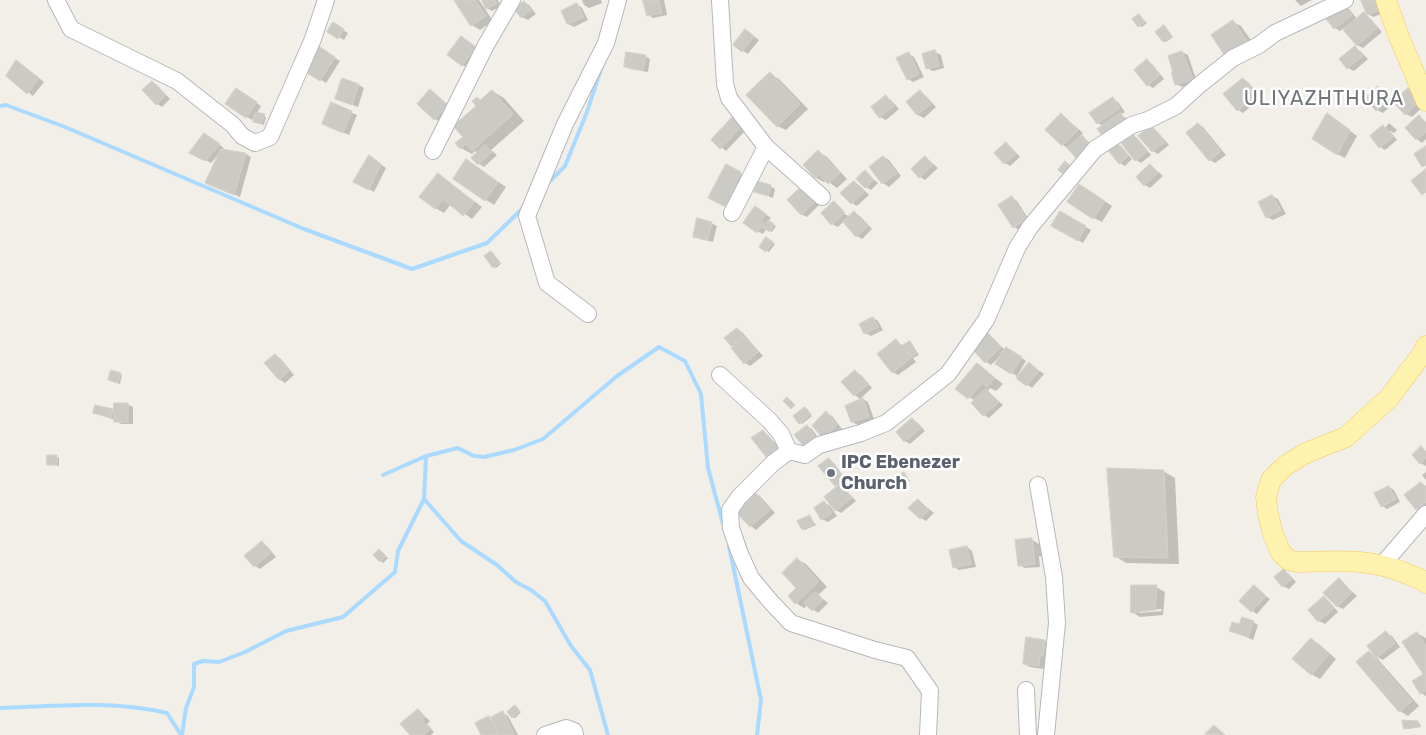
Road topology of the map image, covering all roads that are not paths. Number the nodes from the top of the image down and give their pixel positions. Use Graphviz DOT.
graph roads {
  1 [pos="56,0"];
  2 [pos="326,0"];
  3 [pos="512,0"];
  4 [pos="618,0"];
  5 [pos="720,0"];
  6 [pos="1345,0"];
  7 [pos="1386,0"];
  8 [pos="1426,101"];
  9 [pos="766,147"];
  10 [pos="433,152"];
  11 [pos="822,197"];
  12 [pos="732,213"];
  13 [pos="588,314"];
  14 [pos="1426,346"];
  15 [pos="720,375"];
  16 [pos="789,451"];
  17 [pos="1038,485"];
  18 [pos="1426,514"];
  19 [pos="1382,564"];
  20 [pos="1426,583"];
  21 [pos="1026,690"];
  22 [pos="545,735"];
  23 [pos="575,735"];
  24 [pos="928,735"];
  25 [pos="1028,735"];
  26 [pos="1046,735"];
  1 -- 2 [label="street"];
  3 -- 10 [label="street"];
  4 -- 13 [label="street"];
  5 -- 9 [label="street"];
  6 -- 16 [label="street"];
  7 -- 8 [label="main road"];
  9 -- 11 [label="street"];
  9 -- 12 [label="street"];
  14 -- 19 [label="main road"];
  15 -- 16 [label="street"];
  16 -- 24 [label="street"];
  17 -- 26 [label="street"];
  18 -- 19 [label="street"];
  19 -- 20 [label="main road"];
  21 -- 25 [label="street"];
  22 -- 23 [label="street"];
}
